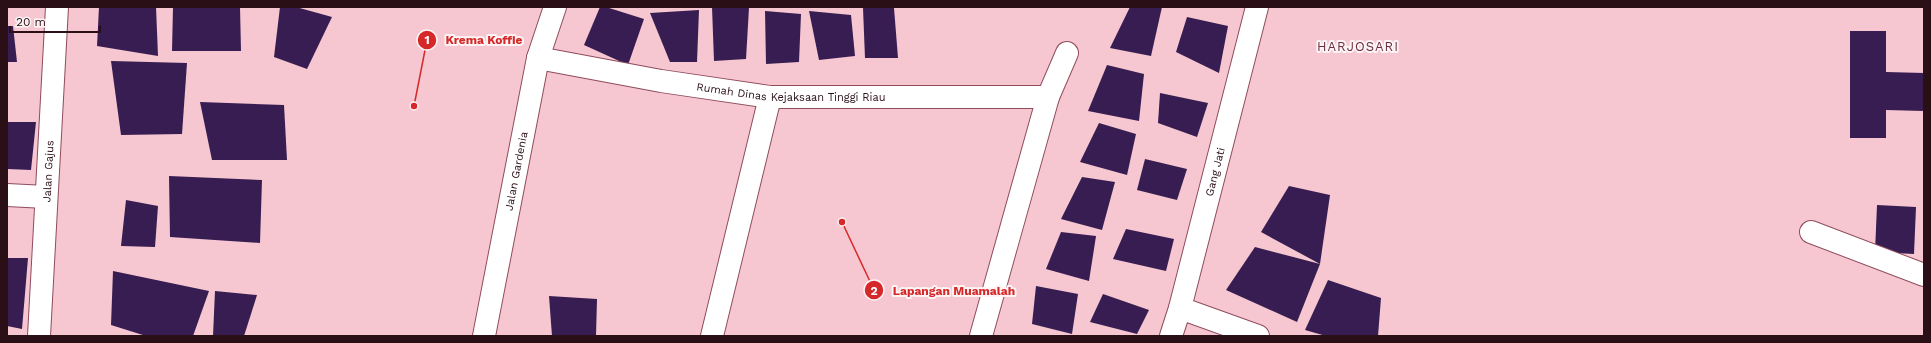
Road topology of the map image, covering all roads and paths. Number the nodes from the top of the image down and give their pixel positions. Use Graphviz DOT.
graph roads {
  1 [pos="57,7"];
  2 [pos="554,7"];
  3 [pos="1257,7"];
  4 [pos="1067,53"];
  5 [pos="538,58"];
  6 [pos="770,97"];
  7 [pos="1048,97"];
  8 [pos="7,195"];
  9 [pos="46,197"];
  10 [pos="1811,232"];
  11 [pos="1924,275"];
  12 [pos="1180,308"];
  13 [pos="39,336"];
  14 [pos="484,336"];
  15 [pos="712,336"];
  16 [pos="981,336"];
  17 [pos="1171,336"];
  18 [pos="1258,336"];
  1 -- 9 [label="street, Jalan Gajus"];
  2 -- 5 [label="street, Jalan Gardenia"];
  3 -- 12 [label="street, Gang Jati"];
  4 -- 7 [label="street"];
  5 -- 6 [label="street, Rumah Dinas Kejaksaan Tinggi Riau"];
  5 -- 14 [label="street, Jalan Gardenia"];
  6 -- 7 [label="street, Rumah Dinas Kejaksaan Tinggi Riau"];
  6 -- 15 [label="street"];
  7 -- 16 [label="street"];
  8 -- 9 [label="street"];
  9 -- 13 [label="street, Jalan Gajus"];
  10 -- 11 [label="street"];
  12 -- 17 [label="street, Gang Jati"];
  12 -- 18 [label="street"];
}
